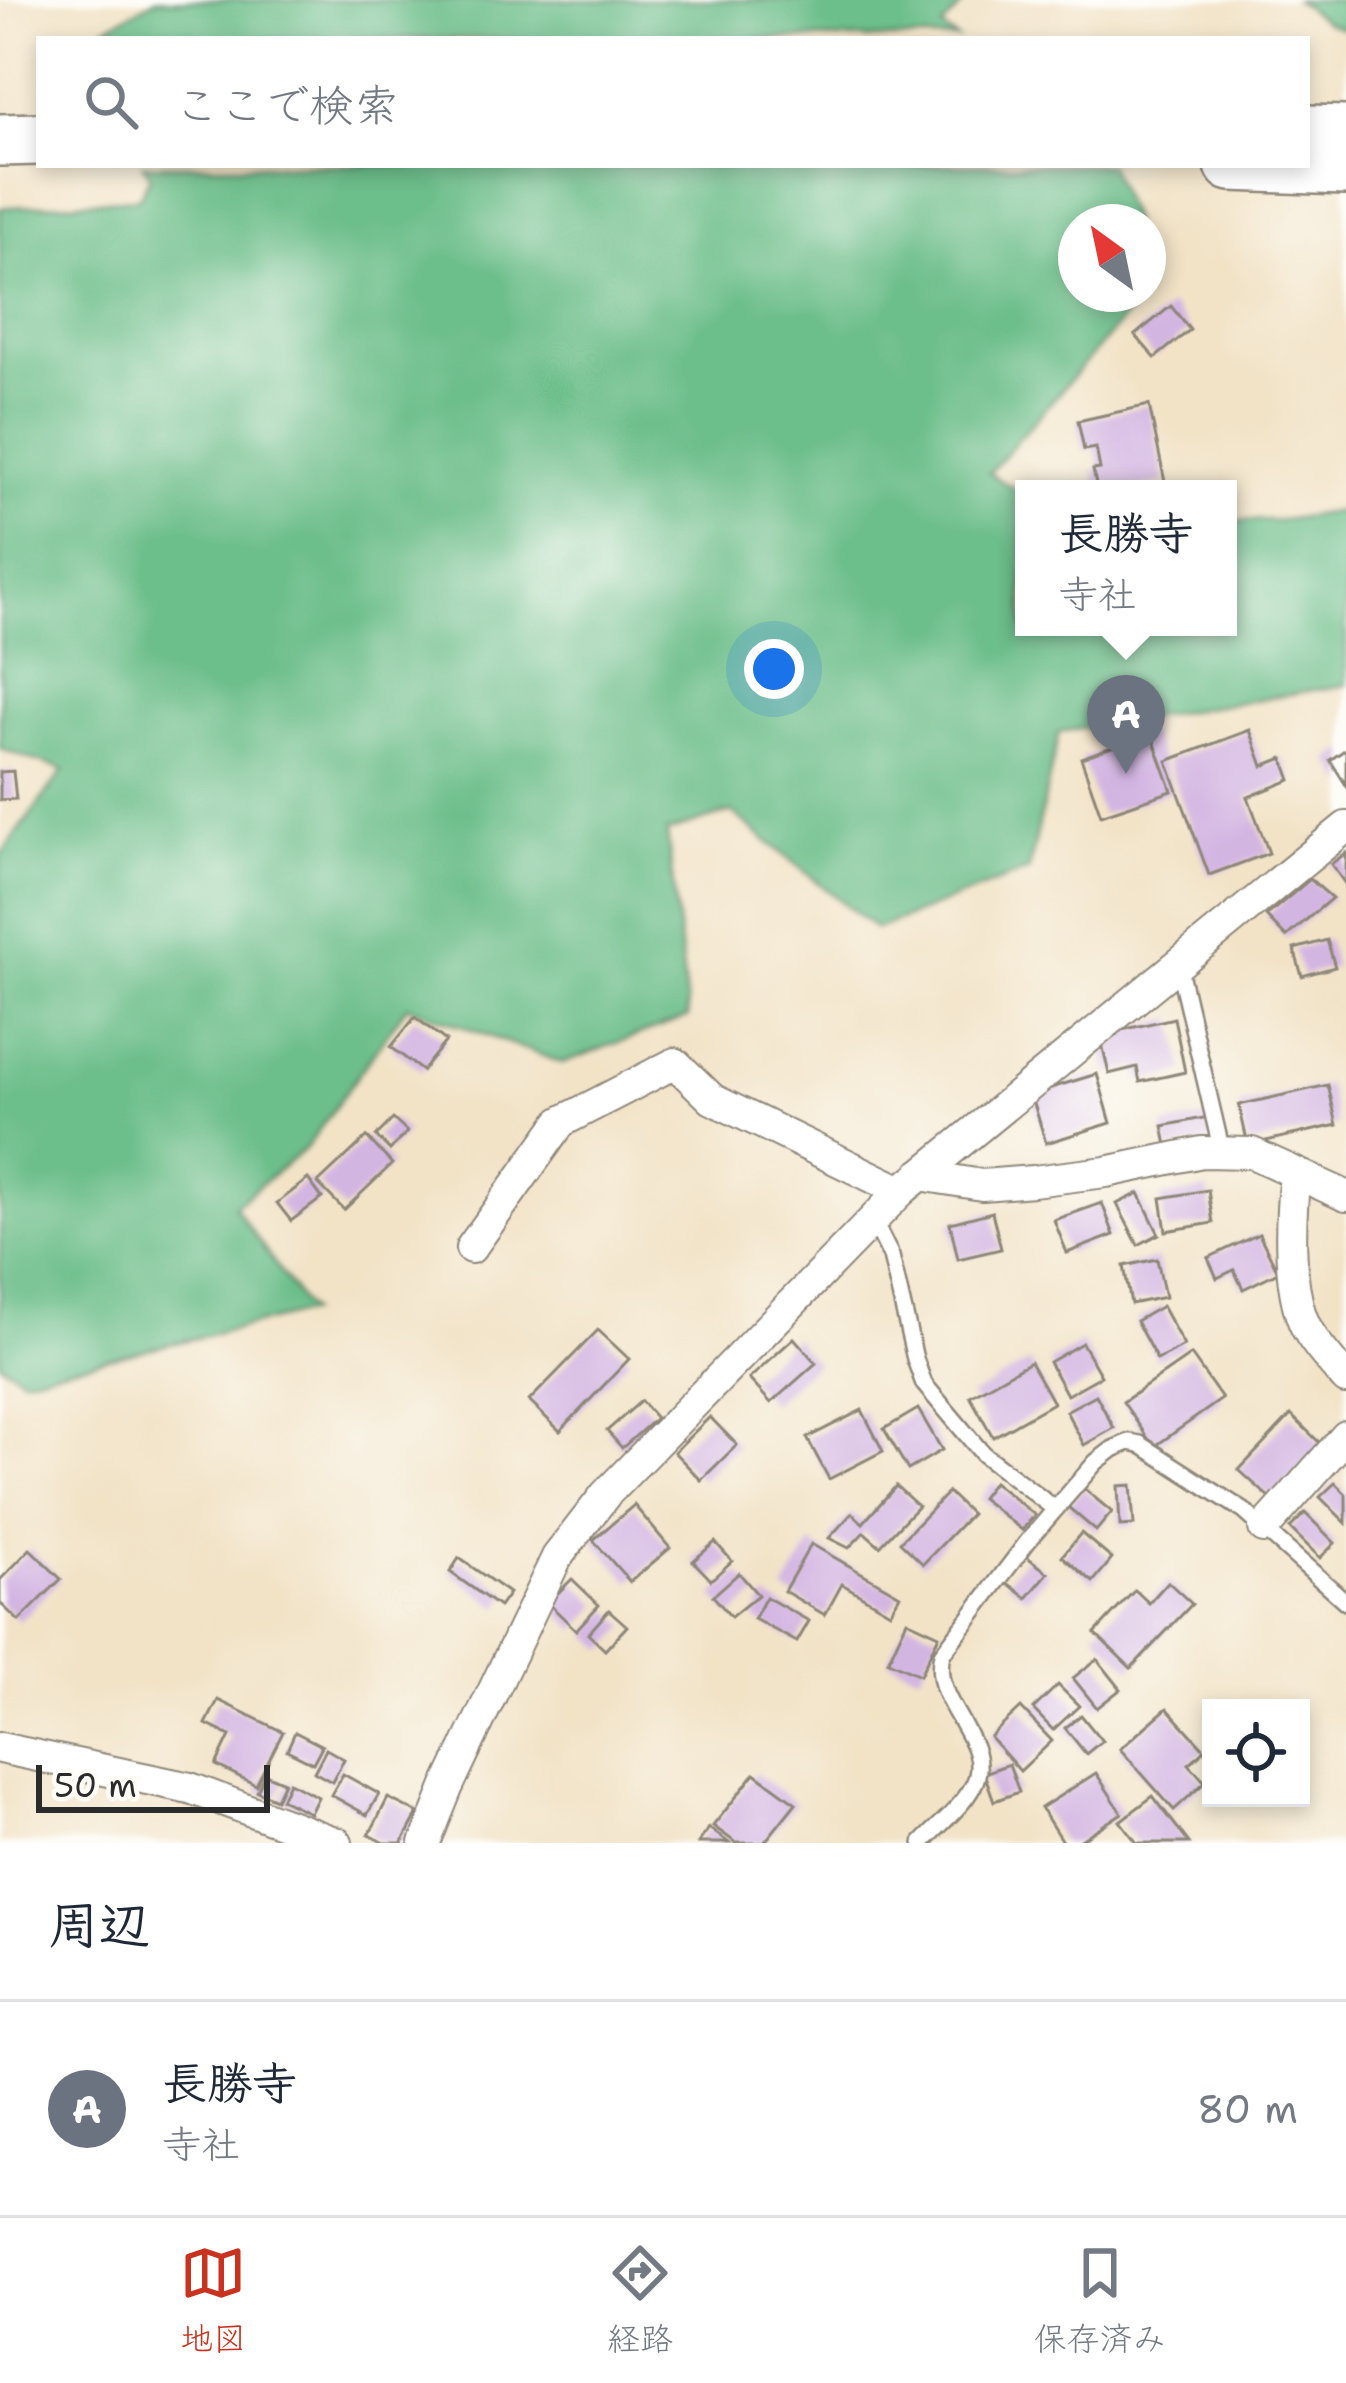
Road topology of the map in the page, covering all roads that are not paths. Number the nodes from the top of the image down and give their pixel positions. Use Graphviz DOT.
graph roads {
  1 [pos="1310,131"];
  2 [pos="1346,132"];
  3 [pos="36,139"];
  4 [pos="0,140"];
  5 [pos="0,160"];
  6 [pos="36,160"];
  7 [pos="1310,168"];
  8 [pos="1346,169"];
  9 [pos="1346,827"];
  10 [pos="1178,964"];
  11 [pos="1222,1152"];
  12 [pos="1295,1174"];
  13 [pos="910,1183"];
  14 [pos="1346,1196"];
  15 [pos="873,1220"];
  16 [pos="471,1248"];
  17 [pos="1346,1379"];
  18 [pos="1346,1436"];
  19 [pos="1055,1509"];
  20 [pos="1264,1528"];
  21 [pos="1346,1602"];
  22 [pos="0,1748"];
  23 [pos="337,1843"];
  24 [pos="425,1843"];
  25 [pos="922,1843"];
  1 -- 2 [label="highway"];
  3 -- 4 [label="highway"];
  5 -- 6 [label="highway"];
  7 -- 8 [label="highway"];
  9 -- 10 [label="street"];
  10 -- 11 [label="lane"];
  10 -- 13 [label="street"];
  11 -- 12 [label="street"];
  11 -- 13 [label="street"];
  12 -- 14 [label="street"];
  12 -- 17 [label="street"];
  13 -- 15 [label="street"];
  13 -- 16 [label="street"];
  15 -- 19 [label="lane"];
  15 -- 24 [label="street"];
  18 -- 20 [label="street"];
  19 -- 20 [label="lane"];
  19 -- 25 [label="lane"];
  20 -- 21 [label="lane"];
  22 -- 23 [label="street"];
}
